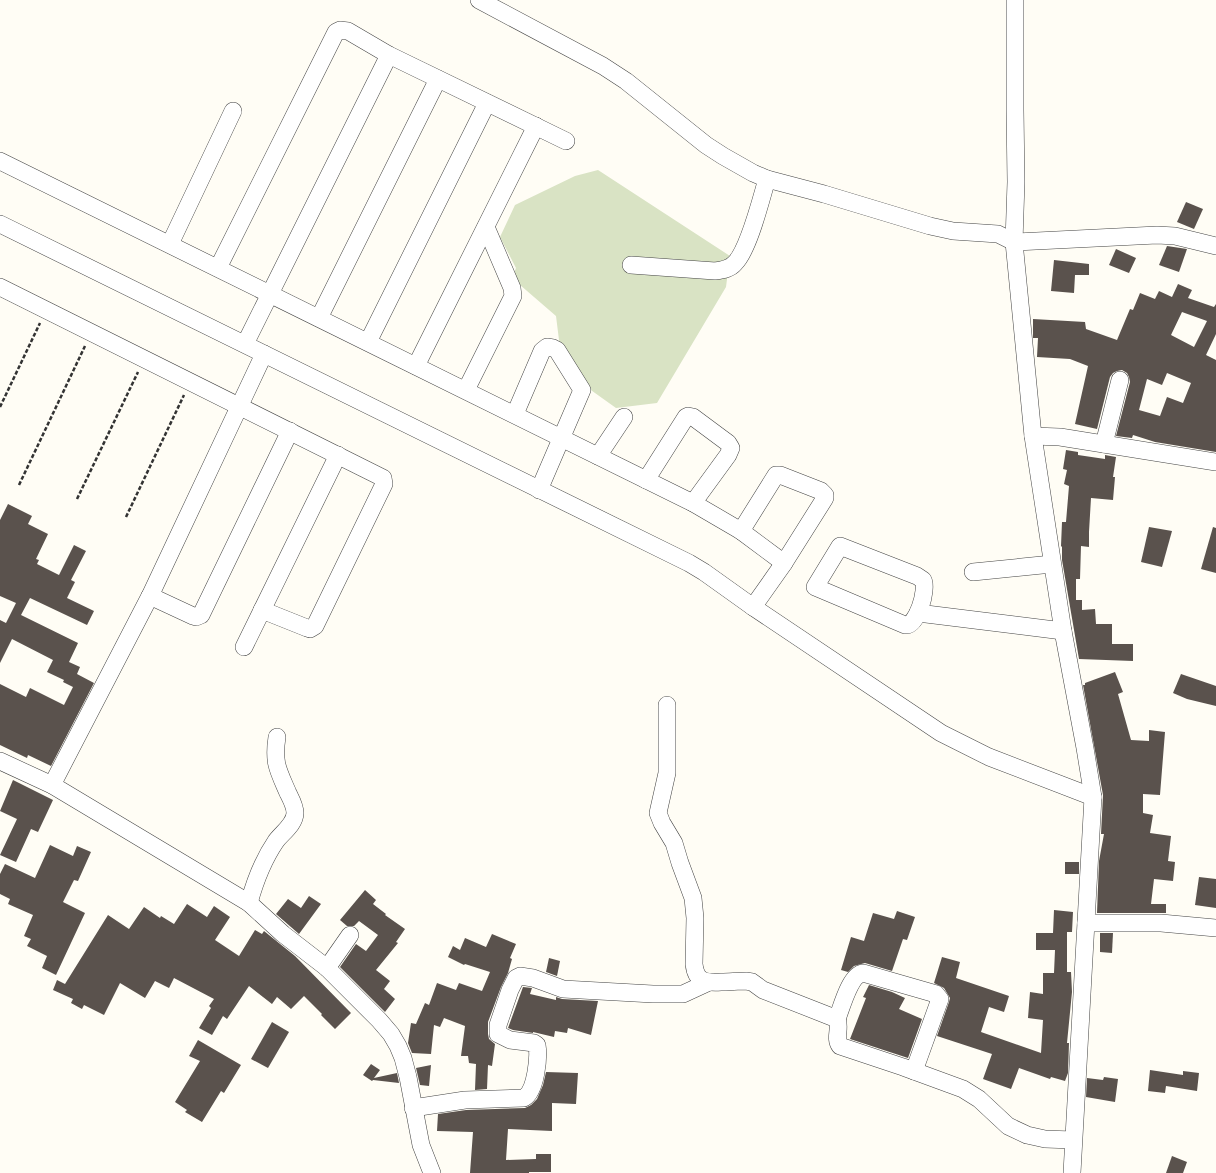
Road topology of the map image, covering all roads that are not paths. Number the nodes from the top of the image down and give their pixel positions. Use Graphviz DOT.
graph roads {
  1 [pos="479,0"];
  2 [pos="1015,0"];
  3 [pos="389,55"];
  4 [pos="438,79"];
  5 [pos="487,103"];
  6 [pos="233,111"];
  7 [pos="536,126"];
  8 [pos="566,141"];
  9 [pos="0,161"];
  10 [pos="767,179"];
  11 [pos="0,224"];
  12 [pos="486,227"];
  13 [pos="1014,242"];
  14 [pos="170,244"];
  15 [pos="1216,246"];
  16 [pos="631,265"];
  17 [pos="218,268"];
  18 [pos="0,287"];
  19 [pos="270,294"];
  20 [pos="319,318"];
  21 [pos="368,342"];
  22 [pos="245,344"];
  23 [pos="264,354"];
  24 [pos="416,366"];
  25 [pos="1120,380"];
  26 [pos="466,390"];
  27 [pos="239,406"];
  28 [pos="514,414"];
  29 [pos="624,417"];
  30 [pos="290,431"];
  31 [pos="1033,436"];
  32 [pos="562,438"];
  33 [pos="1104,444"];
  34 [pos="338,455"];
  35 [pos="598,456"];
  36 [pos="1216,462"];
  37 [pos="646,480"];
  38 [pos="539,490"];
  39 [pos="693,503"];
  40 [pos="741,531"];
  41 [pos="784,563"];
  42 [pos="1052,564"];
  43 [pos="973,572"];
  44 [pos="150,596"];
  45 [pos="753,607"];
  46 [pos="262,610"];
  47 [pos="918,613"];
  48 [pos="1063,631"];
  49 [pos="244,647"];
  50 [pos="667,705"];
  51 [pos="277,737"];
  52 [pos="0,761"];
  53 [pos="52,785"];
  54 [pos="1093,797"];
  55 [pos="249,903"];
  56 [pos="1086,922"];
  57 [pos="1216,928"];
  58 [pos="350,935"];
  59 [pos="326,968"];
  60 [pos="709,982"];
  61 [pos="836,1019"];
  62 [pos="914,1071"];
  63 [pos="413,1108"];
  64 [pos="1073,1140"];
  65 [pos="432,1173"];
  66 [pos="1072,1173"];
  1 -- 10 [label="street"];
  2 -- 13 [label="street"];
  3 -- 4 [label="street"];
  3 -- 17 [label="street"];
  3 -- 19 [label="street"];
  4 -- 5 [label="street"];
  4 -- 20 [label="street"];
  5 -- 7 [label="street"];
  5 -- 21 [label="street"];
  6 -- 14 [label="street"];
  7 -- 8 [label="street"];
  7 -- 12 [label="street"];
  9 -- 14 [label="street"];
  10 -- 13 [label="street"];
  10 -- 16 [label="street"];
  11 -- 22 [label="street"];
  12 -- 24 [label="street"];
  12 -- 26 [label="street"];
  13 -- 15 [label="street"];
  13 -- 31 [label="street"];
  14 -- 17 [label="street"];
  17 -- 19 [label="street"];
  18 -- 27 [label="street"];
  19 -- 20 [label="street"];
  19 -- 22 [label="street"];
  20 -- 21 [label="street"];
  21 -- 24 [label="street"];
  22 -- 23 [label="street"];
  23 -- 27 [label="street"];
  23 -- 38 [label="street"];
  24 -- 26 [label="street"];
  25 -- 33 [label="street"];
  26 -- 28 [label="street"];
  27 -- 30 [label="street"];
  27 -- 44 [label="street"];
  28 -- 32 [label="street"];
  28 -- 32 [label="street"];
  29 -- 35 [label="street"];
  30 -- 34 [label="street"];
  30 -- 44 [label="street"];
  31 -- 33 [label="street"];
  31 -- 42 [label="street"];
  32 -- 35 [label="street"];
  32 -- 38 [label="street"];
  33 -- 36 [label="street"];
  34 -- 46 [label="street"];
  34 -- 46 [label="street"];
  35 -- 37 [label="street"];
  37 -- 39 [label="street"];
  37 -- 39 [label="street"];
  38 -- 45 [label="street"];
  39 -- 40 [label="street"];
  40 -- 41 [label="street"];
  40 -- 41 [label="street"];
  41 -- 45 [label="street"];
  42 -- 43 [label="street"];
  42 -- 48 [label="street"];
  44 -- 53 [label="street"];
  45 -- 54 [label="street"];
  46 -- 49 [label="street"];
  47 -- 47 [label="street"];
  47 -- 48 [label="street"];
  48 -- 54 [label="street"];
  50 -- 60 [label="street"];
  51 -- 55 [label="street"];
  52 -- 53 [label="street"];
  53 -- 55 [label="street"];
  54 -- 56 [label="street"];
  55 -- 59 [label="street"];
  56 -- 57 [label="street"];
  56 -- 64 [label="street"];
  58 -- 59 [label="street"];
  59 -- 63 [label="street"];
  60 -- 61 [label="street"];
  60 -- 63 [label="street"];
  61 -- 62 [label="street"];
  61 -- 62 [label="street"];
  62 -- 64 [label="street"];
  63 -- 65 [label="street"];
  64 -- 66 [label="street"];
}
